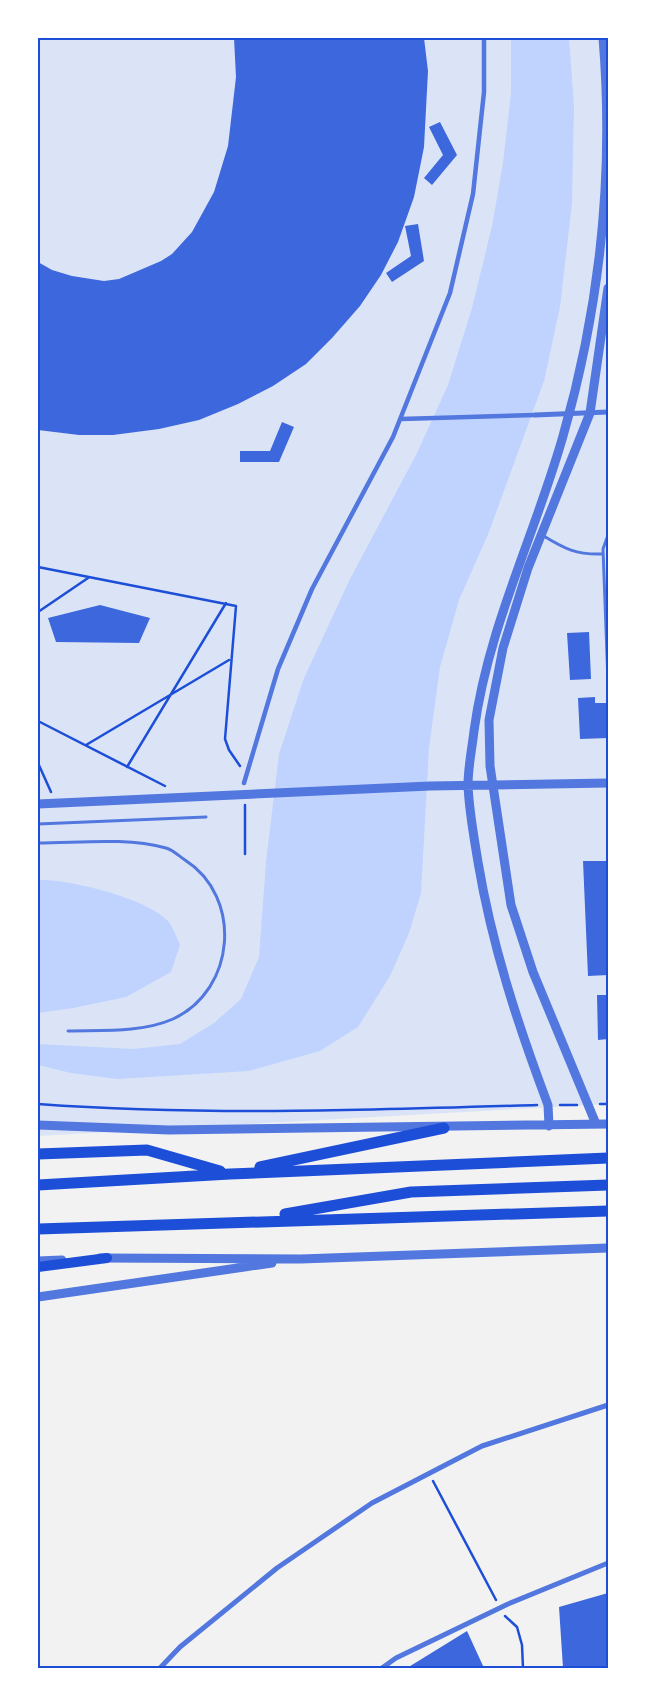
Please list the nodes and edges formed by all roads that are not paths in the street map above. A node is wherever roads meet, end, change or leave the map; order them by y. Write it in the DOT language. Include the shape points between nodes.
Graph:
graph roads {
  1 [pos="484,38"];
  2 [pos="603,38"];
  3 [pos="608,288"];
  4 [pos="608,412"];
  5 [pos="590,413"];
  6 [pos="569,414"];
  7 [pos="534,415"];
  8 [pos="400,419"];
  9 [pos="542,535"];
  10 [pos="608,535"];
  11 [pos="603,554"];
  12 [pos="608,682"];
  13 [pos="244,783"];
  14 [pos="608,783"];
  15 [pos="493,784"];
  16 [pos="468,785"];
  17 [pos="38,804"];
  18 [pos="206,817"];
  19 [pos="38,824"];
  20 [pos="38,843"];
  21 [pos="68,1031"];
  22 [pos="596,1124"];
  23 [pos="608,1124"];
  24 [pos="38,1125"];
  25 [pos="549,1126"];
  26 [pos="444,1128"];
  27 [pos="38,1154"];
  28 [pos="608,1158"];
  29 [pos="230,1174"];
  30 [pos="38,1185"];
  31 [pos="608,1185"];
  32 [pos="608,1211"];
  33 [pos="249,1221"];
  34 [pos="38,1229"];
  35 [pos="608,1248"];
  36 [pos="107,1258"];
  37 [pos="301,1259"];
  38 [pos="38,1261"];
  39 [pos="38,1268"];
  40 [pos="38,1298"];
  41 [pos="608,1405"];
  42 [pos="608,1563"];
  43 [pos="160,1668"];
  44 [pos="382,1668"];
  1 -- 8 [label="street" via="484,92 473,194 450,293"];
  2 -- 6 [label="street" via="607,153 601,249"];
  3 -- 5 [label="street"];
  4 -- 5 [label="street"];
  5 -- 6 [label="street"];
  5 -- 9 [label="street"];
  6 -- 7 [label="street"];
  6 -- 16 [label="street" via="490,649 479,692"];
  7 -- 8 [label="street"];
  8 -- 13 [label="street" via="308,598 278,669"];
  9 -- 11 [label="lane" via="567,550 584,555"];
  9 -- 15 [label="street" via="528,568 491,703"];
  10 -- 11 [label="lane"];
  11 -- 12 [label="lane"];
  14 -- 15 [label="street"];
  15 -- 16 [label="street"];
  15 -- 22 [label="street" via="511,905 533,972"];
  16 -- 17 [label="street"];
  16 -- 25 [label="street" via="486,913 502,976 548,1105"];
  18 -- 19 [label="lane"];
  20 -- 21 [label="lane" via="122,842 168,848 199,869 221,907 226,931 223,956 214,979 199,1000 174,1019 147,1027"];
  22 -- 23 [label="street"];
  22 -- 25 [label="street"];
  24 -- 26 [label="street" via="169,1130"];
  25 -- 26 [label="street"];
  26 -- 29 [label="highway"];
  27 -- 29 [label="highway" via="147,1150"];
  28 -- 29 [label="highway"];
  29 -- 30 [label="highway"];
  31 -- 33 [label="highway" via="411,1192"];
  32 -- 33 [label="highway"];
  33 -- 34 [label="highway"];
  35 -- 37 [label="street"];
  36 -- 37 [label="street"];
  36 -- 38 [label="street"];
  36 -- 39 [label="main road"];
  37 -- 40 [label="street"];
  41 -- 43 [label="street" via="482,1446 372,1503 277,1568 180,1647"];
  42 -- 44 [label="street" via="500,1608 396,1658"];
}
